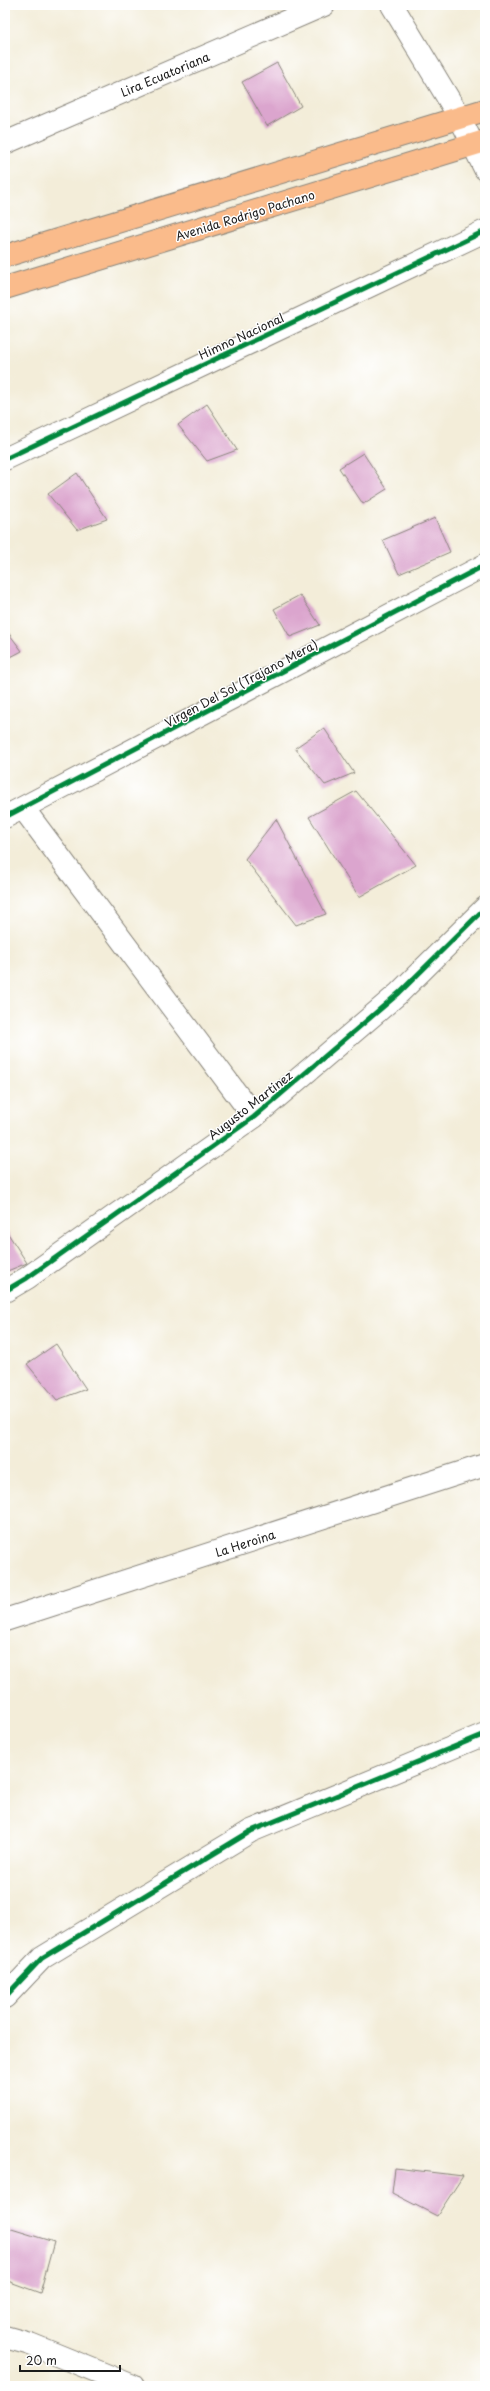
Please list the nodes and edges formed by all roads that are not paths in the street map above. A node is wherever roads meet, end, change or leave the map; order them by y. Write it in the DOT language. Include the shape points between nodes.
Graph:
graph roads {
  1 [pos="324,5"];
  2 [pos="392,5"];
  3 [pos="485,110"];
  4 [pos="460,118"];
  5 [pos="5,143"];
  6 [pos="479,143"];
  7 [pos="485,169"];
  8 [pos="485,231"];
  9 [pos="5,256"];
  10 [pos="5,288"];
  11 [pos="5,459"];
  12 [pos="485,565"];
  13 [pos="14,813"];
  14 [pos="485,908"];
  15 [pos="254,1117"];
  16 [pos="5,1291"];
  17 [pos="485,1465"];
  18 [pos="5,1620"];
  19 [pos="485,1734"];
  20 [pos="5,1997"];
  21 [pos="5,2337"];
  22 [pos="133,2386"];
  1 -- 5 [label="street, Lira Ecuatoriana"];
  2 -- 4 [label="street"];
  3 -- 4 [label="main road"];
  4 -- 6 [label="street"];
  4 -- 9 [label="main road"];
  6 -- 7 [label="street"];
  6 -- 10 [label="main road, Avenida Rodrigo Pachano"];
  8 -- 11 [label="street, Himno Nacional"];
  12 -- 13 [label="street, Virgen Del Sol (Trajano Mera)"];
  13 -- 15 [label="street"];
  14 -- 15 [label="street, Augusto Martinez" via="399,993"];
  15 -- 16 [label="street, Augusto Martinez" via="28,1278"];
  17 -- 18 [label="street, La Heroina"];
  19 -- 20 [label="street" via="252,1831 42,1958"];
  21 -- 22 [label="street" via="30,2344"];
}
